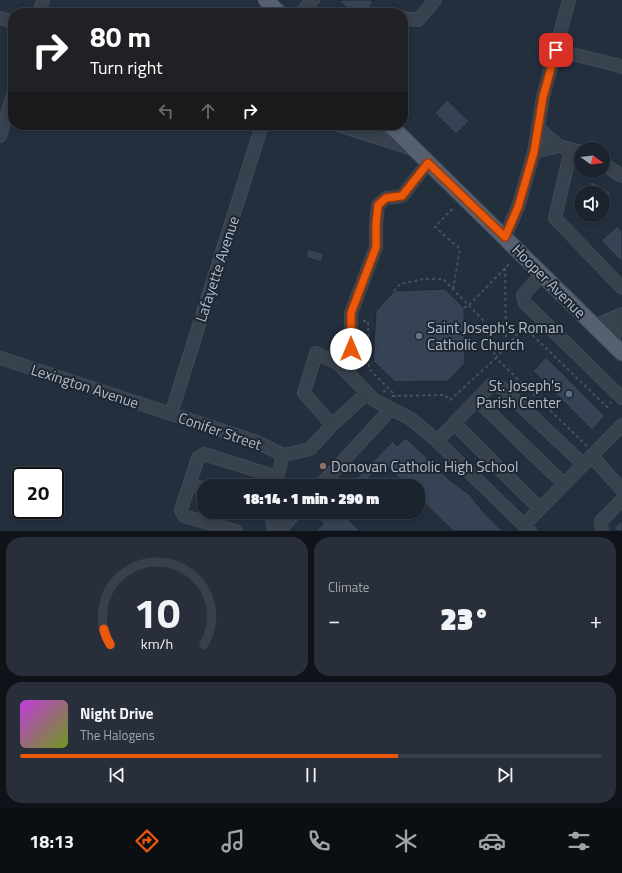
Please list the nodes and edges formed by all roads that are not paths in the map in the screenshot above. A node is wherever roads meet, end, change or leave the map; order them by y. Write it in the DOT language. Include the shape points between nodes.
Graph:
graph roads {
  1 [pos="266,0"];
  2 [pos="313,0"];
  3 [pos="435,0"];
  4 [pos="569,0"];
  5 [pos="274,8"];
  6 [pos="306,8"];
  7 [pos="408,19"];
  8 [pos="556,50"];
  9 [pos="622,67"];
  10 [pos="8,111"];
  11 [pos="538,128"];
  12 [pos="260,130"];
  13 [pos="354,130"];
  14 [pos="395,130"];
  15 [pos="0,136"];
  16 [pos="559,146"];
  17 [pos="413,149"];
  18 [pos="574,150"];
  19 [pos="534,152"];
  20 [pos="574,157"];
  21 [pos="428,163"];
  22 [pos="610,168"];
  23 [pos="622,176"];
  24 [pos="505,237"];
  25 [pos="542,274"];
  26 [pos="622,288"];
  27 [pos="622,314"];
  28 [pos="595,326"];
  29 [pos="617,348"];
  30 [pos="0,358"];
  31 [pos="350,376"];
  32 [pos="367,393"];
  33 [pos="622,398"];
  34 [pos="477,400"];
  35 [pos="391,408"];
  36 [pos="171,414"];
  37 [pos="454,424"];
  38 [pos="332,425"];
  39 [pos="622,425"];
  40 [pos="437,441"];
  41 [pos="283,455"];
  42 [pos="587,456"];
  43 [pos="271,479"];
  44 [pos="277,479"];
  45 [pos="326,479"];
  46 [pos="564,484"];
  47 [pos="189,485"];
  48 [pos="197,487"];
  49 [pos="622,490"];
  50 [pos="622,500"];
  51 [pos="540,509"];
  52 [pos="272,519"];
  53 [pos="290,519"];
  54 [pos="527,528"];
  55 [pos="236,531"];
  56 [pos="274,531"];
  57 [pos="279,531"];
  58 [pos="602,531"];
  1 -- 5 [label="main road"];
  2 -- 6 [label="street"];
  3 -- 7 [label="street" via="418,20"];
  4 -- 8 [label="street"];
  8 -- 9 [label="street"];
  8 -- 11 [label="street" via="543,97"];
  10 -- 15 [label="street"];
  11 -- 16 [label="street"];
  11 -- 19 [label="street"];
  12 -- 36 [label="street, Lafayette Avenue"];
  13 -- 17 [label="street"];
  14 -- 17 [label="main road, Hooper Avenue"];
  16 -- 18 [label="street"];
  16 -- 19 [label="street"];
  17 -- 21 [label="main road, Hooper Avenue"];
  19 -- 24 [label="street" via="518,207"];
  20 -- 26 [label="street" via="555,218"];
  21 -- 24 [label="main road, Hooper Avenue"];
  21 -- 31 [label="street" via="402,196 386,198 378,205 376,247 351,313"];
  22 -- 23 [label="street"];
  24 -- 25 [label="main road, Hooper Avenue"];
  25 -- 28 [label="main road, Hooper Avenue"];
  25 -- 33 [label="street" via="523,295 525,303"];
  27 -- 28 [label="street"];
  27 -- 29 [label="street"];
  28 -- 29 [label="main road, Hooper Avenue"];
  30 -- 36 [label="street, Lexington Avenue"];
  31 -- 32 [label="street"];
  31 -- 38 [label="street" via="339,364 316,353 304,393"];
  32 -- 35 [label="street" via="374,400"];
  32 -- 38 [label="street"];
  34 -- 37 [label="street"];
  34 -- 42 [label="street" via="492,385 502,387"];
  34 -- 46 [label="street"];
  35 -- 40 [label="street" via="411,419"];
  35 -- 45 [label="street"];
  36 -- 41 [label="street, Conifer Street" via="257,442"];
  37 -- 40 [label="street"];
  37 -- 51 [label="street"];
  38 -- 41 [label="street" via="310,449"];
  39 -- 42 [label="street"];
  40 -- 54 [label="street"];
  41 -- 44 [label="street"];
  42 -- 46 [label="street"];
  42 -- 49 [label="street"];
  43 -- 47 [label="street" via="204,454 198,458"];
  46 -- 51 [label="street"];
  47 -- 48 [label="street"];
  47 -- 55 [label="street" via="181,510 184,516"];
  50 -- 58 [label="street" via="601,521"];
  51 -- 54 [label="street"];
  52 -- 56 [label="street"];
  53 -- 57 [label="street"];
}
